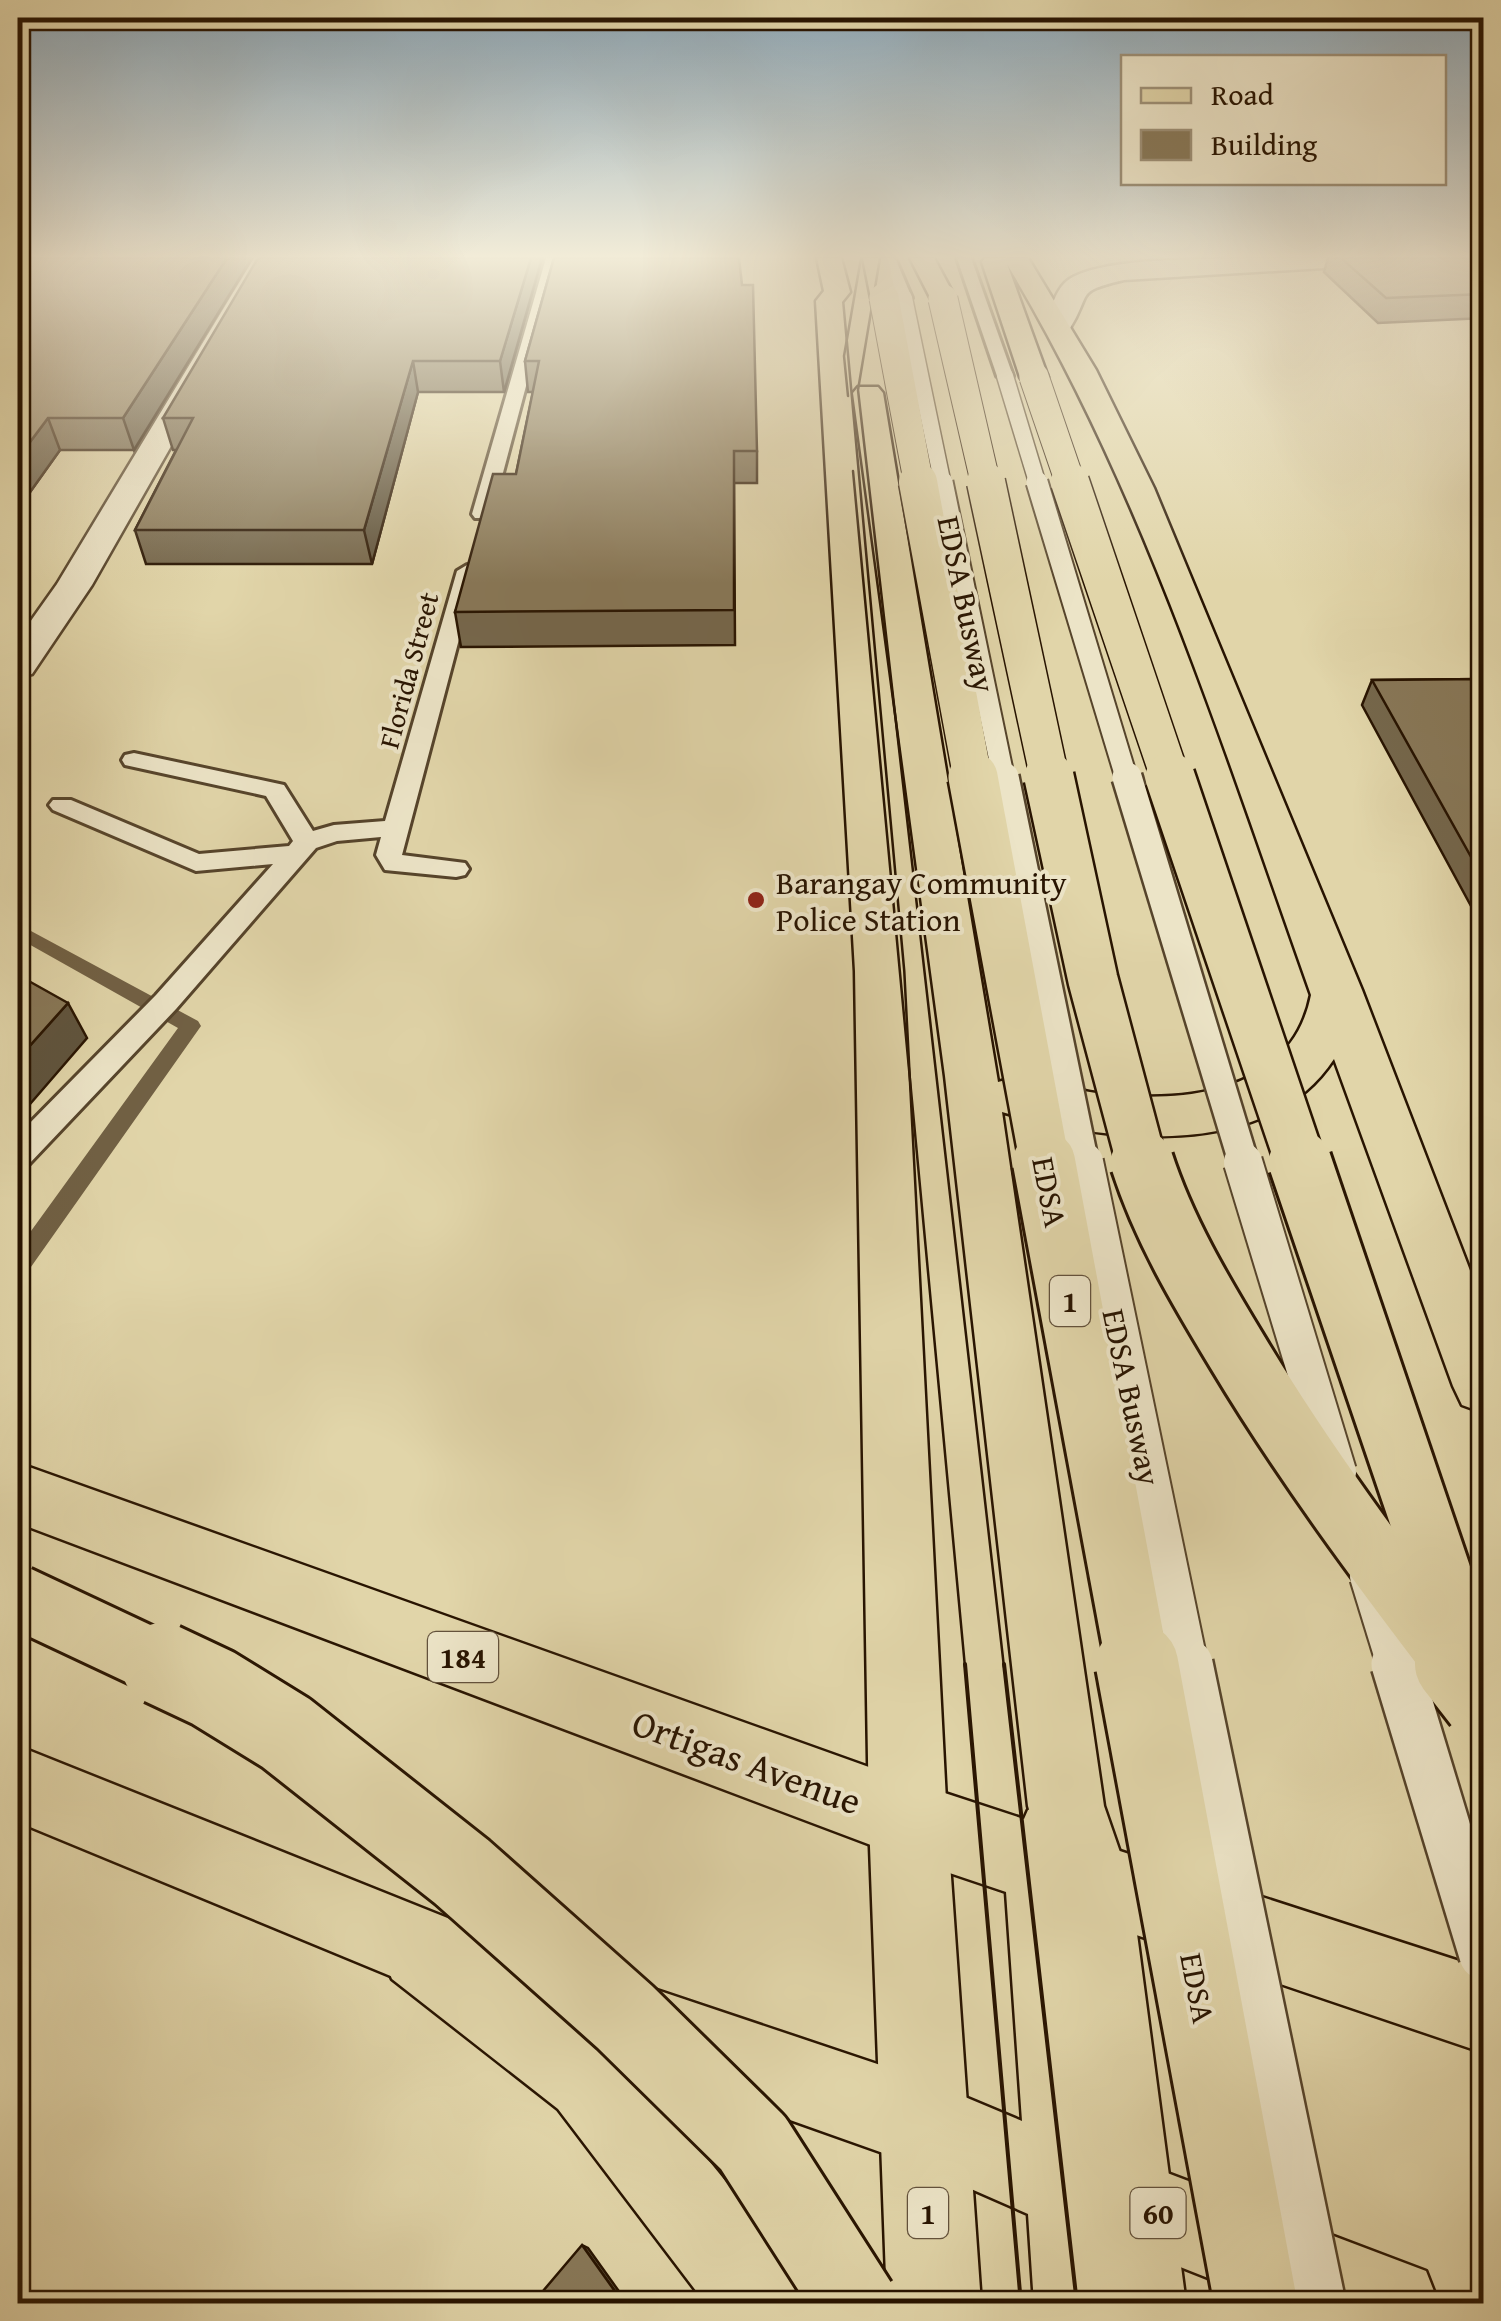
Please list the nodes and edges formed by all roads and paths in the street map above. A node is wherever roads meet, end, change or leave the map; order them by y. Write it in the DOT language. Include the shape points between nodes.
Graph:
graph roads {
  1 [pos="202,366"];
  2 [pos="523,366"];
  3 [pos="855,366"];
  4 [pos="910,366"];
  5 [pos="913,366"];
  6 [pos="958,366"];
  7 [pos="1008,366"];
  8 [pos="1018,366"];
  9 [pos="1080,366"];
  10 [pos="1020,376"];
  11 [pos="857,436"];
  12 [pos="36,584"];
  13 [pos="74,585"];
  14 [pos="18,666"];
  15 [pos="134,760"];
  16 [pos="62,805"];
  17 [pos="396,828"];
  18 [pos="300,848"];
  19 [pos="456,870"];
  20 [pos="1336,990"];
  21 [pos="971,1076"];
  22 [pos="18,1156"];
  23 [pos="1428,1241"];
  24 [pos="1484,1320"];
  25 [pos="1484,1386"];
  26 [pos="18,1493"];
  27 [pos="18,1597"];
  28 [pos="1484,1701"];
  29 [pos="18,1784"];
  30 [pos="908,1820"];
  31 [pos="1067,1851"];
  32 [pos="421,1950"];
  33 [pos="1484,1955"];
  34 [pos="1484,2010"];
  35 [pos="922,2123"];
  36 [pos="1099,2194"];
  37 [pos="755,2304"];
  38 [pos="856,2304"];
  39 [pos="934,2304"];
  40 [pos="1081,2304"];
  41 [pos="1140,2304"];
  42 [pos="1256,2304"];
  43 [pos="1321,2304"];
  44 [pos="1393,2304"];
  1 -- 13 [label="street"];
  2 -- 17 [label="lane, Florida Street"];
  3 -- 11 [label="main road, 1"];
  4 -- 42 [label="main road, EDSA / 1, bridge"];
  5 -- 43 [label="lane, EDSA Busway, bridge"];
  6 -- 28 [label="main road, bridge" via="1093,980 1152,1190 1198,1288 1282,1428"];
  7 -- 10 [label="lane"];
  8 -- 10 [label="main road"];
  9 -- 20 [label="main road" via="1152,515"];
  10 -- 28 [label="main road, bridge"];
  10 -- 33 [label="lane, bridge"];
  11 -- 21 [label="main road, 1"];
  11 -- 30 [label="main road, 1"];
  12 -- 13 [label="street"];
  13 -- 14 [label="street"];
  15 -- 18 [label="lane" via="275,790"];
  16 -- 18 [label="lane" via="196,864"];
  17 -- 18 [label="lane" via="334,833"];
  17 -- 19 [label="lane" via="389,854 394,864"];
  18 -- 22 [label="lane" via="166,1002"];
  20 -- 21 [label="main road" via="1330,1025 1311,1057 1279,1085 1235,1105 1126,1119 1067,1112"];
  20 -- 23 [label="main road"];
  21 -- 31 [label="main road, 1"];
  23 -- 24 [label="main road"];
  23 -- 25 [label="main road"];
  26 -- 30 [label="main road, Ortigas Avenue / 184"];
  27 -- 38 [label="main road, bridge" via="213,1688 272,1724 462,1872 753,2143"];
  29 -- 32 [label="main road"];
  30 -- 31 [label="main road, Ortigas Avenue"];
  30 -- 35 [label="main road, 1"];
  31 -- 34 [label="main road, Ortigas Avenue"];
  31 -- 36 [label="main road, 1"];
  32 -- 35 [label="main road"];
  32 -- 37 [label="main road" via="588,2079 742,2275"];
  35 -- 36 [label="main road, 60"];
  35 -- 39 [label="main road, 1"];
  36 -- 40 [label="main road, 1"];
  36 -- 41 [label="main road, 1"];
  36 -- 44 [label="main road, 60"];
}
